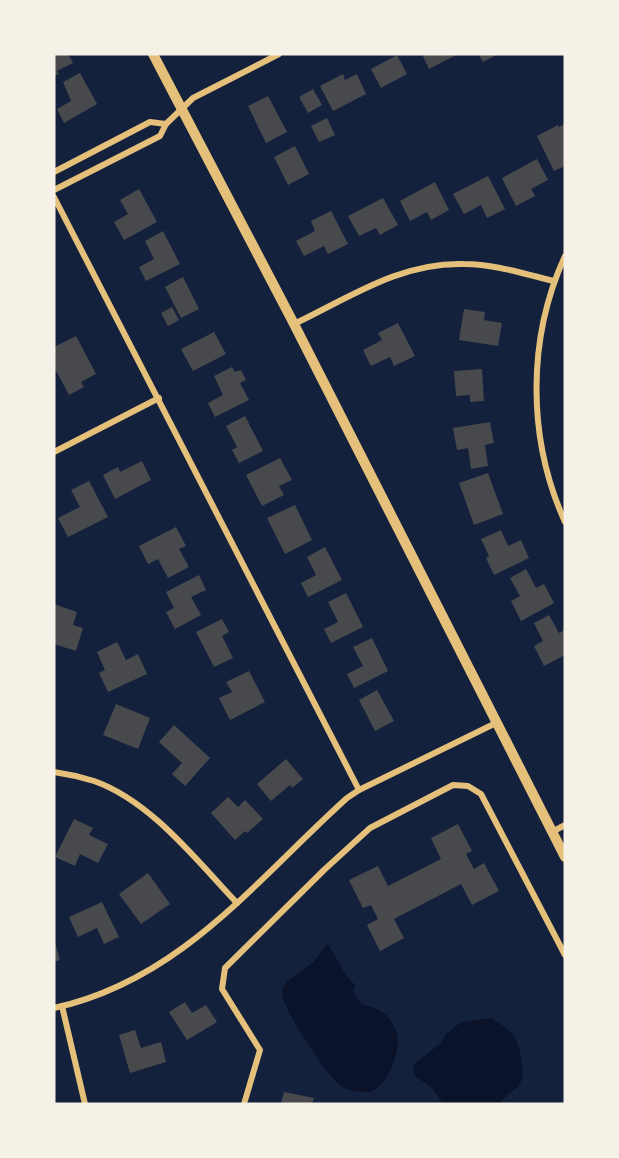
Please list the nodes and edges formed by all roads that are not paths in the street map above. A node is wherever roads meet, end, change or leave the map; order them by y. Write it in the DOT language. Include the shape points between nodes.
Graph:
graph roads {
  1 [pos="153,54"];
  2 [pos="279,54"];
  3 [pos="181,110"];
  4 [pos="166,124"];
  5 [pos="54,172"];
  6 [pos="54,190"];
  7 [pos="54,197"];
  8 [pos="565,256"];
  9 [pos="554,280"];
  10 [pos="294,324"];
  11 [pos="159,398"];
  12 [pos="54,452"];
  13 [pos="565,522"];
  14 [pos="496,723"];
  15 [pos="54,772"];
  16 [pos="359,790"];
  17 [pos="565,825"];
  18 [pos="552,832"];
  19 [pos="565,856"];
  20 [pos="237,903"];
  21 [pos="565,955"];
  22 [pos="62,1006"];
  23 [pos="54,1008"];
  24 [pos="85,1104"];
  25 [pos="244,1104"];
  1 -- 3 [label="street"];
  2 -- 3 [label="street" via="193,98"];
  3 -- 4 [label="street"];
  3 -- 10 [label="street"];
  4 -- 5 [label="street" via="150,122"];
  4 -- 6 [label="street" via="160,136"];
  7 -- 11 [label="street"];
  8 -- 9 [label="street"];
  9 -- 10 [label="street" via="465,264 422,267 384,278"];
  9 -- 13 [label="street" via="540,345 537,414 549,482"];
  10 -- 14 [label="street"];
  11 -- 12 [label="street"];
  11 -- 16 [label="street"];
  14 -- 16 [label="street"];
  14 -- 18 [label="street"];
  15 -- 20 [label="street" via="96,782 138,804"];
  16 -- 20 [label="street"];
  17 -- 18 [label="street"];
  18 -- 19 [label="street"];
  20 -- 22 [label="street" via="206,932 157,967 115,989"];
  21 -- 25 [label="street" via="481,794 468,786 453,785 370,828 225,969 222,989 260,1050"];
  22 -- 23 [label="street"];
  22 -- 24 [label="street"];
}
